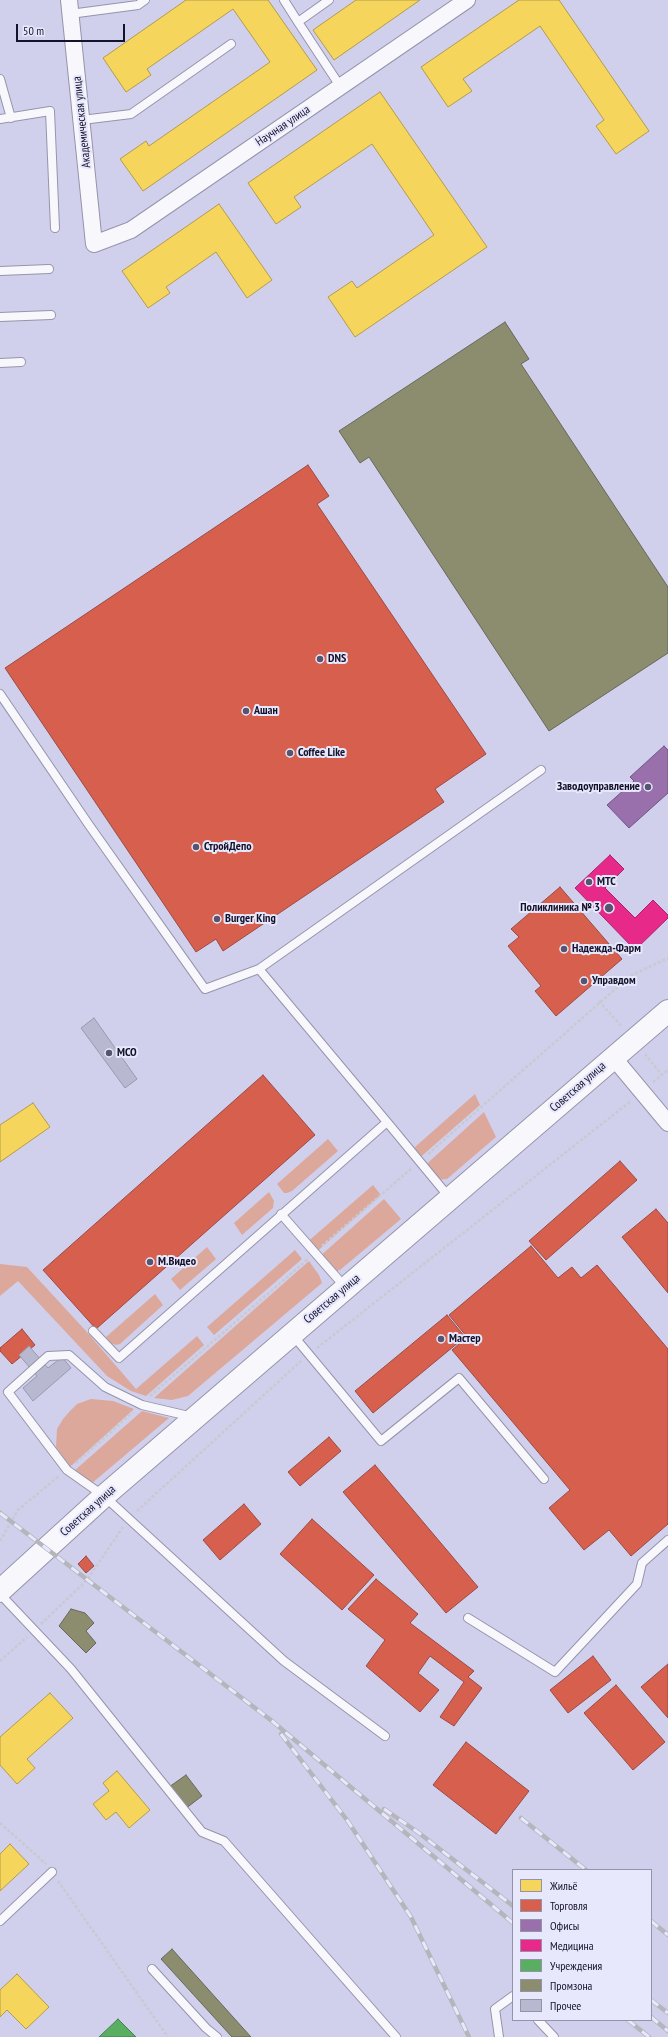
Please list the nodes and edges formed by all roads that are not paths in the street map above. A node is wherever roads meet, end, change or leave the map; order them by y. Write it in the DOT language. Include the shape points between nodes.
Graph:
graph roads {
  1 [pos="146,0"];
  2 [pos="284,0"];
  3 [pos="330,0"];
  4 [pos="467,0"];
  5 [pos="70,7"];
  6 [pos="298,22"];
  7 [pos="231,44"];
  8 [pos="0,79"];
  9 [pos="340,86"];
  10 [pos="11,118"];
  11 [pos="0,119"];
  12 [pos="82,120"];
  13 [pos="54,228"];
  14 [pos="94,244"];
  15 [pos="49,269"];
  16 [pos="0,271"];
  17 [pos="51,315"];
  18 [pos="0,317"];
  19 [pos="0,362"];
  20 [pos="21,362"];
  21 [pos="0,694"];
  22 [pos="541,770"];
  23 [pos="259,969"];
  24 [pos="668,1011"];
  25 [pos="613,1057"];
  26 [pos="387,1122"];
  27 [pos="668,1123"];
  28 [pos="449,1197"];
  29 [pos="281,1214"];
  30 [pos="346,1288"];
  31 [pos="93,1331"];
  32 [pos="291,1334"];
  33 [pos="195,1417"];
  34 [pos="544,1479"];
  35 [pos="104,1496"];
  36 [pos="668,1540"];
  37 [pos="0,1591"];
  38 [pos="0,1594"];
  39 [pos="468,1618"];
  40 [pos="385,1736"];
  41 [pos="52,1872"];
  42 [pos="0,1921"];
  43 [pos="152,1969"];
  44 [pos="512,1997"];
  45 [pos="539,2021"];
  46 [pos="217,2037"];
  47 [pos="396,2037"];
  48 [pos="499,2037"];
  49 [pos="554,2037"];
  1 -- 5 [label="lane" via="138,5"];
  2 -- 6 [label="lane"];
  3 -- 6 [label="lane"];
  4 -- 9 [label="street, Научная улица"];
  5 -- 12 [label="street, Академическая улица"];
  6 -- 9 [label="lane"];
  7 -- 12 [label="lane" via="131,114"];
  8 -- 10 [label="lane"];
  9 -- 14 [label="street, Научная улица" via="131,230"];
  10 -- 11 [label="lane"];
  10 -- 13 [label="lane" via="50,111"];
  12 -- 14 [label="street, Академическая улица"];
  15 -- 16 [label="lane"];
  17 -- 18 [label="lane"];
  19 -- 20 [label="lane"];
  21 -- 23 [label="lane" via="88,825 205,989"];
  22 -- 23 [label="lane"];
  23 -- 26 [label="lane"];
  24 -- 25 [label="main road, Советская улица"];
  25 -- 27 [label="street"];
  25 -- 28 [label="main road, Советская улица"];
  26 -- 28 [label="lane"];
  26 -- 29 [label="lane"];
  28 -- 30 [label="main road, Советская улица"];
  29 -- 30 [label="lane"];
  29 -- 31 [label="lane" via="118,1358"];
  30 -- 32 [label="main road, Советская улица"];
  32 -- 33 [label="main road, Советская улица"];
  32 -- 34 [label="lane" via="381,1441 459,1378"];
  33 -- 35 [label="main road, Советская улица"];
  33 -- 35 [label="lane" via="142,1405 105,1387 69,1355 48,1356 8,1392 67,1470"];
  35 -- 37 [label="main road, Советская улица"];
  35 -- 40 [label="lane" via="284,1662"];
  36 -- 39 [label="lane" via="642,1563 637,1584 555,1672"];
  38 -- 47 [label="lane" via="71,1669 202,1832 224,1841"];
  41 -- 42 [label="lane"];
  43 -- 46 [label="lane"];
  44 -- 48 [label="lane" via="495,2009"];
  45 -- 49 [label="lane"];
}
